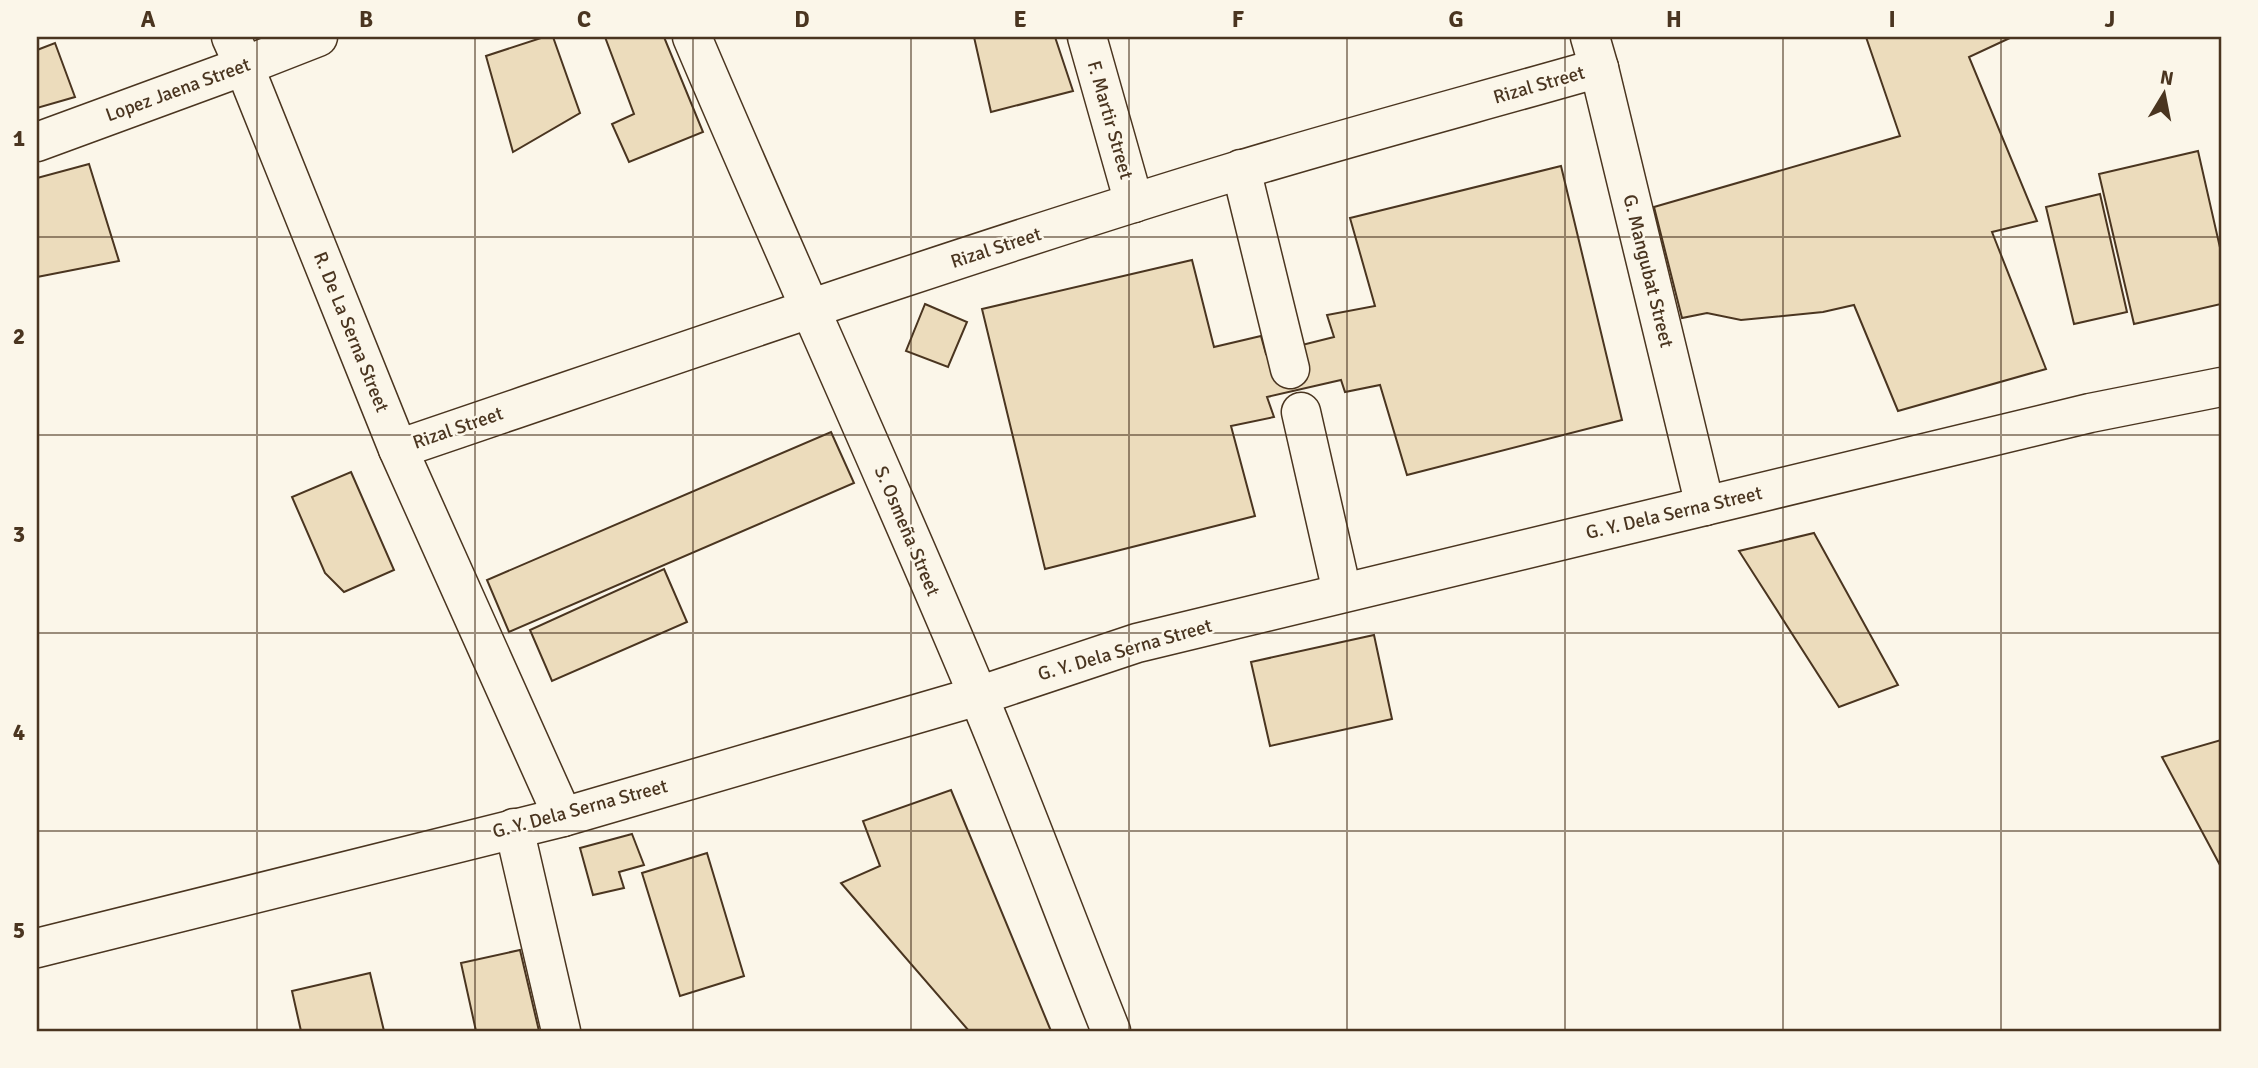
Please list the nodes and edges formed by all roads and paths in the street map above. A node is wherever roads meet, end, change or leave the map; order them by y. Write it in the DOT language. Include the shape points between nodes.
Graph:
graph roads {
  1 [pos="318,37"];
  2 [pos="692,37"];
  3 [pos="1087,37"];
  4 [pos="237,52"];
  5 [pos="1595,52"];
  6 [pos="37,142"];
  7 [pos="1241,169"];
  8 [pos="1134,203"];
  9 [pos="812,309"];
  10 [pos="1290,369"];
  11 [pos="2221,387"];
  12 [pos="1301,412"];
  13 [pos="398,449"];
  14 [pos="1705,506"];
  15 [pos="1342,592"];
  16 [pos="978,696"];
  17 [pos="563,817"];
  18 [pos="514,828"];
  19 [pos="37,948"];
  20 [pos="561,1031"];
  21 [pos="1111,1031"];
  1 -- 4 [label="street, Lopez Jaena Street"];
  2 -- 9 [label="street, S. Osmeña Street"];
  3 -- 8 [label="street, F. Martir Street"];
  4 -- 6 [label="street, Lopez Jaena Street"];
  4 -- 13 [label="street, R. De La Serna Street"];
  5 -- 7 [label="street, Rizal Street"];
  5 -- 14 [label="street, G. Mangubat Street"];
  7 -- 8 [label="street, Rizal Street"];
  7 -- 10 [label="street"];
  8 -- 9 [label="street, Rizal Street"];
  9 -- 13 [label="street, Rizal Street"];
  9 -- 16 [label="street, S. Osmeña Street"];
  11 -- 14 [label="street, G. Y. Dela Serna Street" via="2090,413"];
  12 -- 15 [label="street"];
  13 -- 17 [label="street, R. De La Serna Street"];
  14 -- 15 [label="street, G. Y. Dela Serna Street"];
  15 -- 16 [label="street, G. Y. Dela Serna Street" via="1137,643"];
  16 -- 17 [label="street, G. Y. Dela Serna Street"];
  16 -- 21 [label="street, S. Osmeña Street"];
  17 -- 18 [label="street, G. Y. Dela Serna Street"];
  18 -- 19 [label="street, G. Y. Dela Serna Street"];
  18 -- 20 [label="street"];
}
